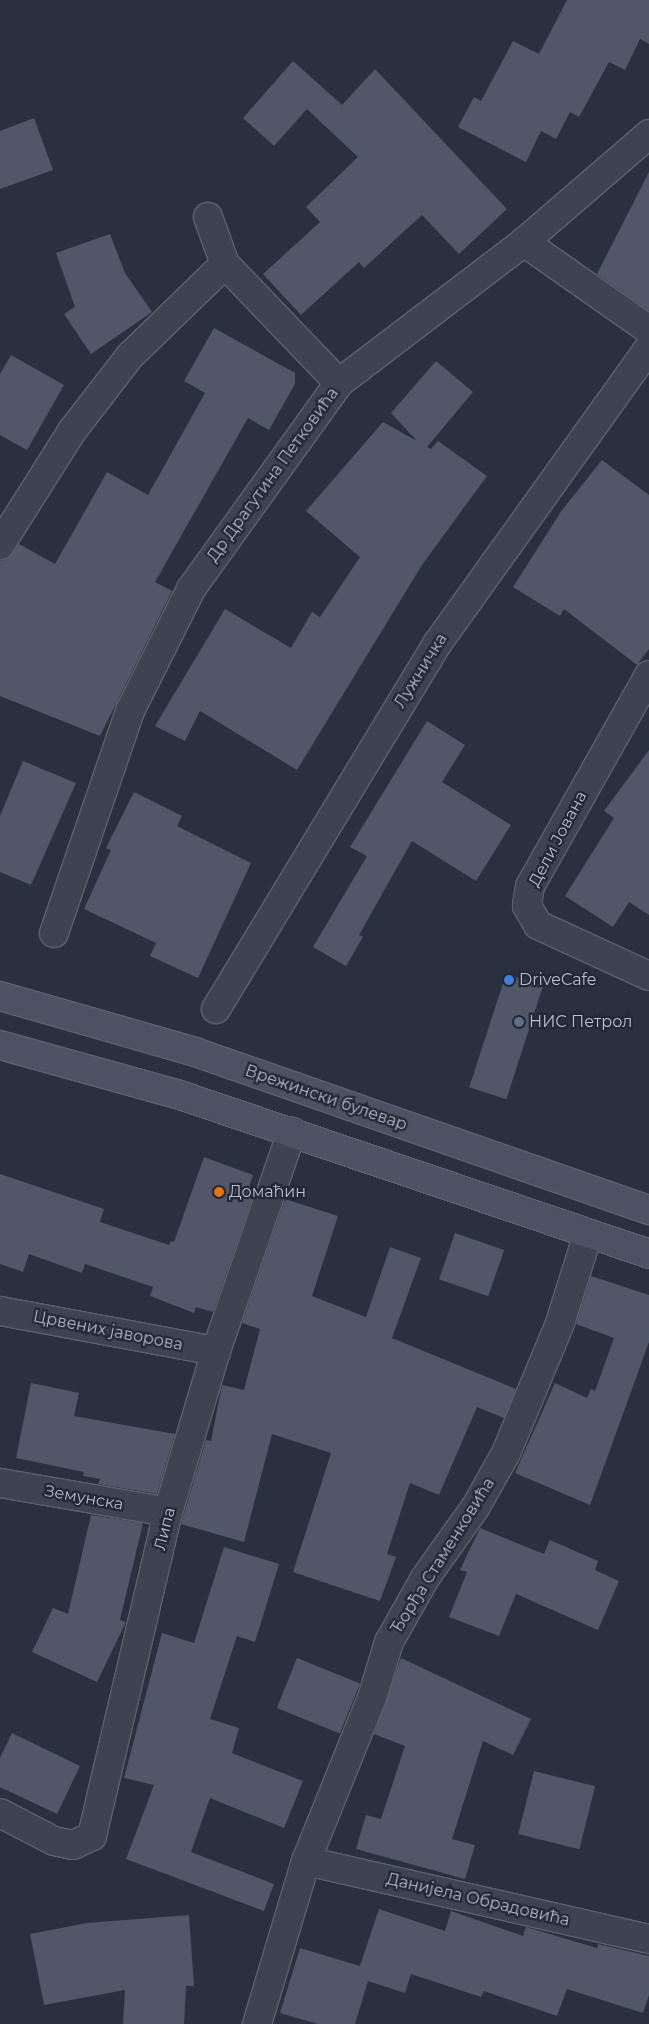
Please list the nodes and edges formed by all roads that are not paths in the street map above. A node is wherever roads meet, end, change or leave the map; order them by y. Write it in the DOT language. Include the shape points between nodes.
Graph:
graph roads {
  1 [pos="649,134"];
  2 [pos="208,217"];
  3 [pos="524,242"];
  4 [pos="225,264"];
  5 [pos="649,330"];
  6 [pos="649,348"];
  7 [pos="338,383"];
  8 [pos="0,546"];
  9 [pos="649,675"];
  10 [pos="54,933"];
  11 [pos="649,976"];
  12 [pos="0,996"];
  13 [pos="216,1009"];
  14 [pos="0,1044"];
  15 [pos="292,1132"];
  16 [pos="649,1210"];
  17 [pos="588,1234"];
  18 [pos="649,1254"];
  19 [pos="0,1311"];
  20 [pos="216,1351"];
  21 [pos="0,1483"];
  22 [pos="168,1512"];
  23 [pos="0,1813"];
  24 [pos="306,1861"];
  25 [pos="649,1939"];
  26 [pos="257,2024"];
  1 -- 3 [label="street, Др Драгутина Петковића"];
  2 -- 4 [label="street"];
  3 -- 5 [label="street"];
  3 -- 7 [label="street, Др Драгутина Петковића"];
  4 -- 7 [label="street"];
  4 -- 8 [label="street" via="130,356 72,431"];
  6 -- 13 [label="street, Лужничка" via="437,644"];
  7 -- 10 [label="street, Др Драгутина Петковића" via="191,589 130,711"];
  9 -- 11 [label="street, Дели Јована" via="530,886 527,906 538,925"];
  12 -- 16 [label="main road, Врежински булевар" via="195,1052"];
  14 -- 15 [label="main road" via="177,1094"];
  15 -- 17 [label="main road"];
  15 -- 20 [label="street, Липа"];
  17 -- 18 [label="main road"];
  17 -- 24 [label="street, Ђорђа Стаменковића" via="534,1392 506,1453 475,1508 425,1578 389,1642 372,1698"];
  19 -- 20 [label="street, Црвених јаворова"];
  20 -- 22 [label="street, Липа"];
  21 -- 22 [label="street, Земунска"];
  22 -- 23 [label="street, Липа" via="92,1836 72,1845 54,1842"];
  24 -- 25 [label="street, Данијела Обрадовића"];
  24 -- 26 [label="street, Ђорђа Стаменковића"];
}
